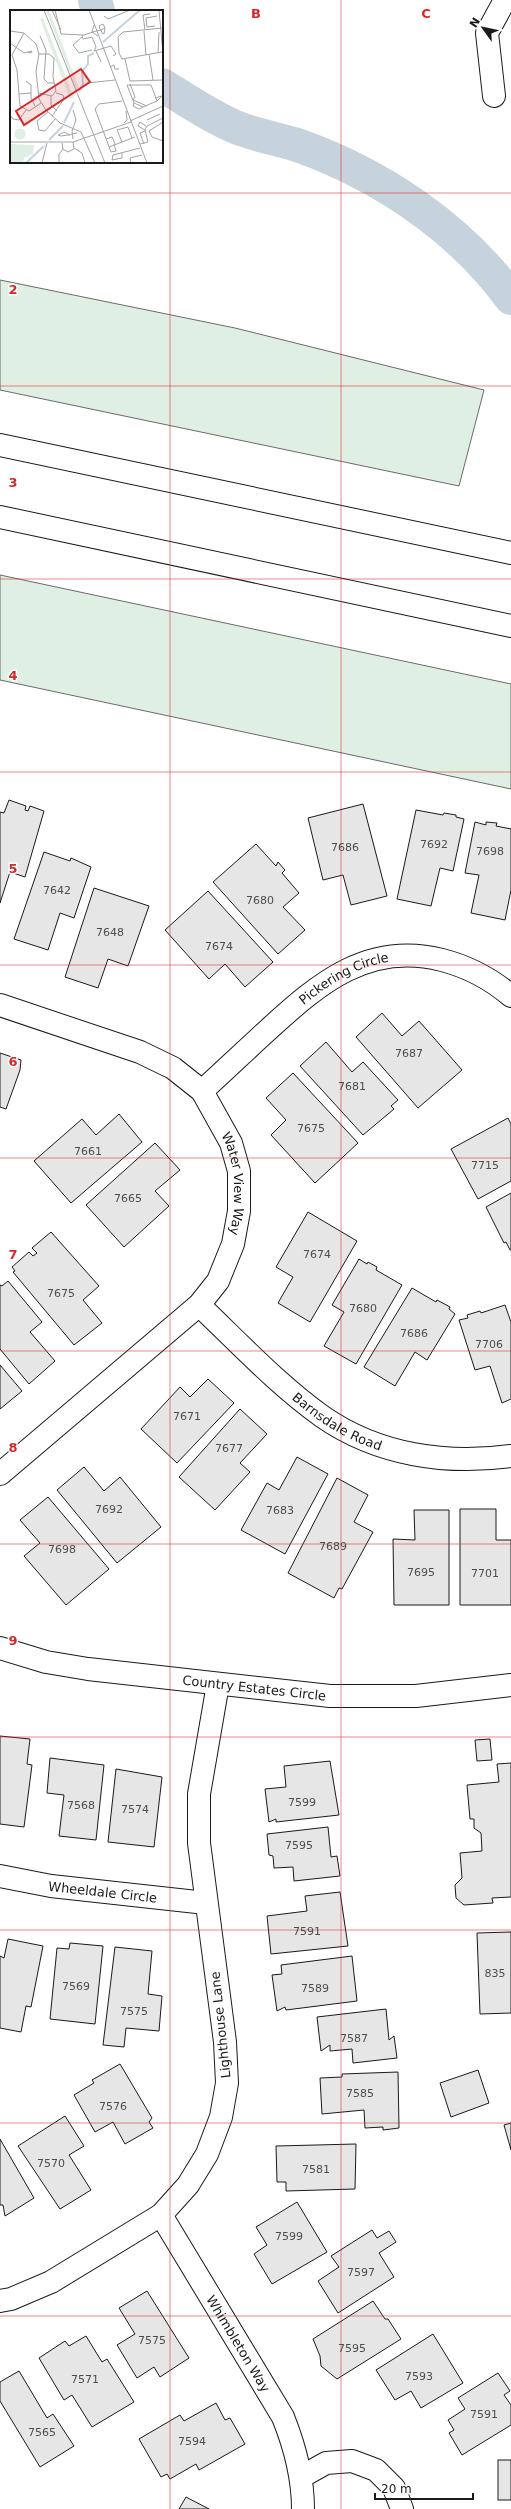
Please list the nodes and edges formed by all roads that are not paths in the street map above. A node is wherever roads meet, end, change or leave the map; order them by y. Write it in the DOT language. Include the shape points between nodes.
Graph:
graph roads {
  1 [pos="505,0"];
  2 [pos="494,96"];
  3 [pos="0,445"];
  4 [pos="0,517"];
  5 [pos="511,553"];
  6 [pos="511,626"];
  7 [pos="511,996"];
  8 [pos="0,1005"];
  9 [pos="202,1091"];
  10 [pos="199,1306"];
  11 [pos="511,1456"];
  12 [pos="0,1474"];
  13 [pos="0,1648"];
  14 [pos="218,1684"];
  15 [pos="511,1685"];
  16 [pos="0,1876"];
  17 [pos="206,1903"];
  18 [pos="161,2215"];
  19 [pos="0,2301"];
  20 [pos="301,2477"];
  21 [pos="304,2509"];
  22 [pos="402,2509"];
  1 -- 2 [label="main road" via="487,33"];
  3 -- 5 [label="main road"];
  4 -- 6 [label="main road"];
  7 -- 9 [label="main road, Pickering Circle" via="494,982 463,966 423,955 388,956 358,965 329,979 301,999"];
  8 -- 9 [label="main road, Water View Way" via="140,1052 172,1068"];
  9 -- 10 [label="main road, Water View Way" via="231,1143 239,1171 240,1210 233,1244 218,1281"];
  10 -- 11 [label="main road, Barnsdale Road" via="323,1417 358,1437 398,1452 444,1460 488,1460"];
  10 -- 12 [label="main road, Water View Way"];
  13 -- 14 [label="main road, Country Estates Circle" via="46,1662"];
  14 -- 15 [label="main road, Country Estates Circle" via="330,1696 416,1696"];
  14 -- 17 [label="main road, Lighthouse Lane" via="199,1794 199,1842"];
  16 -- 17 [label="main road, Wheeldale Circle" via="51,1886"];
  17 -- 18 [label="main road, Lighthouse Lane" via="225,2042 227,2083 221,2117 207,2154 188,2185"];
  18 -- 19 [label="main road, Lighthouse Lane" via="51,2282 10,2300"];
  18 -- 20 [label="main road, Whimbleton Way" via="283,2416 297,2452"];
  20 -- 21 [label="main road, Whimbleton Way"];
  20 -- 22 [label="main road" via="326,2463 352,2461 376,2470 394,2488"];
}
